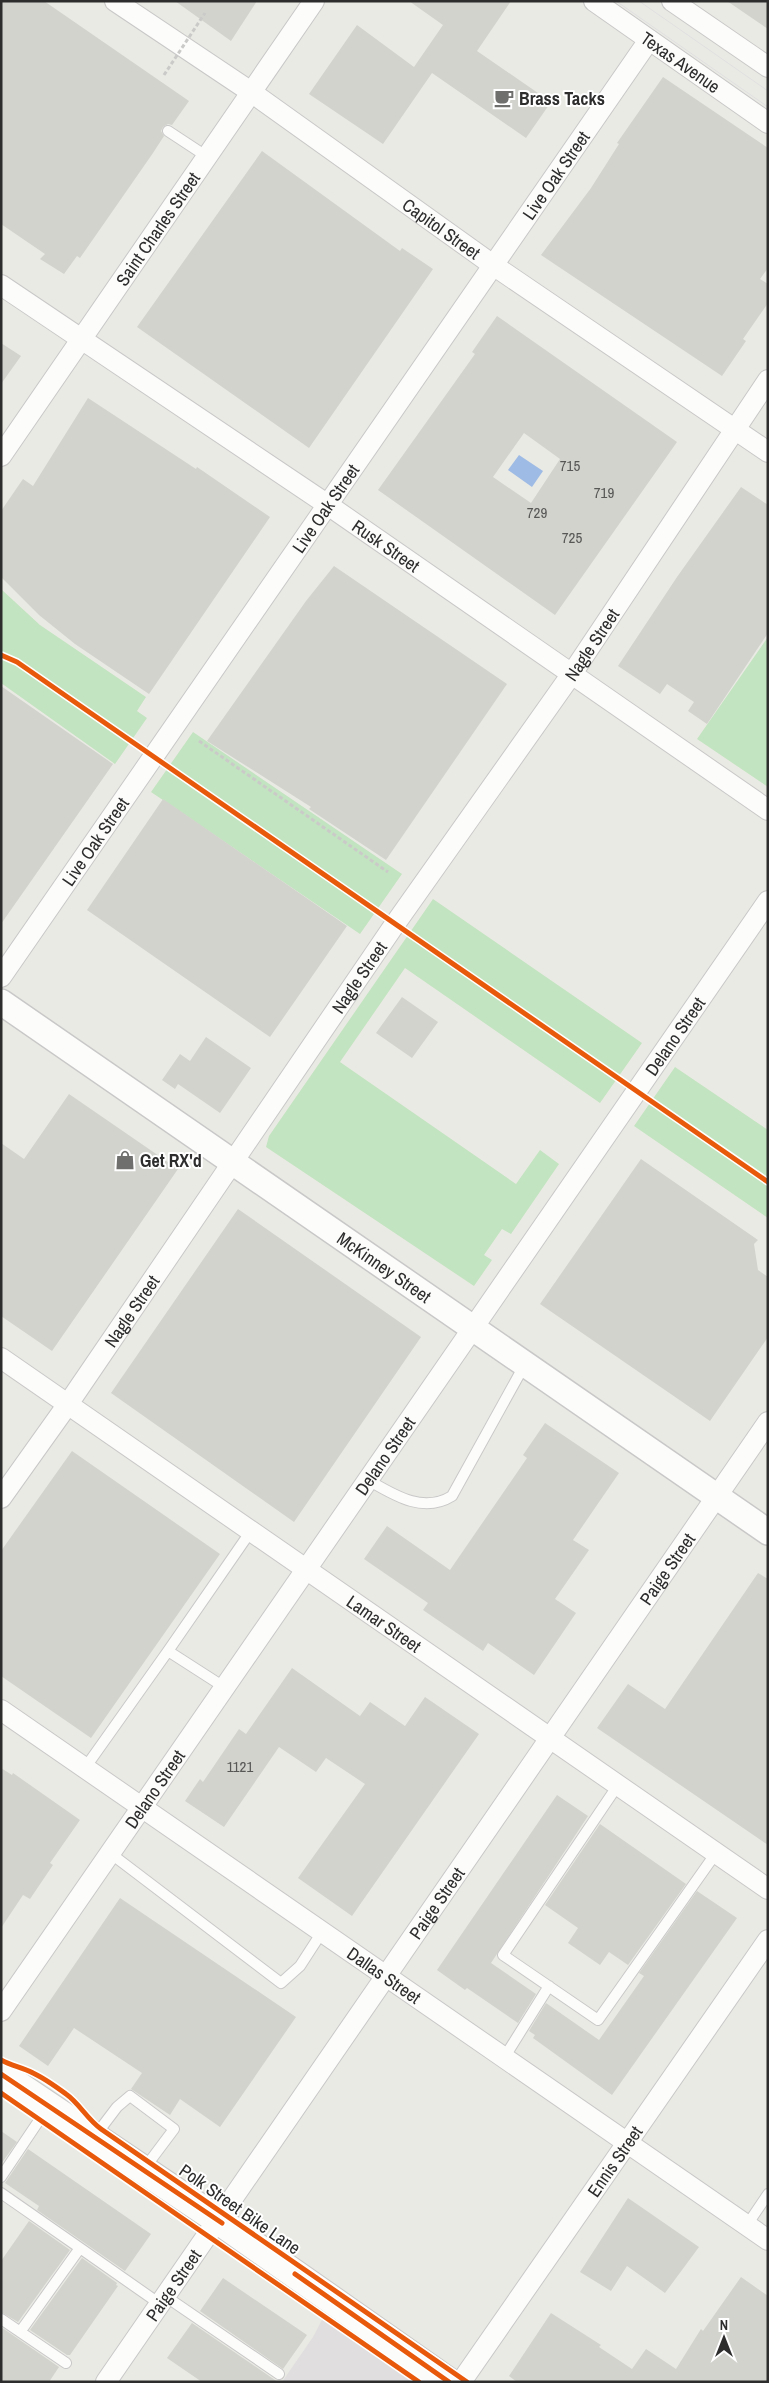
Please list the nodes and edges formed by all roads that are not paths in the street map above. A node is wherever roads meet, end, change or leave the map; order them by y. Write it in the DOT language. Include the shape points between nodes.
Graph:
graph roads {
  1 [pos="115,1"];
  2 [pos="314,1"];
  3 [pos="594,1"];
  4 [pos="672,1"];
  5 [pos="649,40"];
  6 [pos="768,67"];
  7 [pos="251,92"];
  8 [pos="768,123"];
  9 [pos="168,130"];
  10 [pos="206,156"];
  11 [pos="493,265"];
  12 [pos="1,285"];
  13 [pos="81,340"];
  14 [pos="768,380"];
  15 [pos="734,428"];
  16 [pos="768,452"];
  17 [pos="1,456"];
  18 [pos="328,505"];
  19 [pos="571,675"];
  20 [pos="768,810"];
  21 [pos="768,901"];
  22 [pos="1,977"];
  23 [pos="1,1002"];
  24 [pos="232,1162"];
  25 [pos="473,1328"];
  26 [pos="1,1358"];
  27 [pos="525,1364"];
  28 [pos="68,1404"];
  29 [pos="768,1422"];
  30 [pos="368,1480"];
  31 [pos="716,1497"];
  32 [pos="1,1498"];
  33 [pos="251,1531"];
  34 [pos="768,1532"];
  35 [pos="306,1569"];
  36 [pos="168,1651"];
  37 [pos="224,1687"];
  38 [pos="1,1710"];
  39 [pos="550,1738"];
  40 [pos="85,1768"];
  41 [pos="618,1785"];
  42 [pos="142,1806"];
  43 [pos="110,1853"];
  44 [pos="716,1853"];
  45 [pos="768,1889"];
  46 [pos="322,1932"];
  47 [pos="768,1940"];
  48 [pos="386,1976"];
  49 [pos="549,1986"];
  50 [pos="1,2011"];
  51 [pos="504,2058"];
  52 [pos="1,2074"];
  53 [pos="49,2106"];
  54 [pos="94,2137"];
  55 [pos="626,2142"];
  56 [pos="143,2170"];
  57 [pos="1,2177"];
  58 [pos="1,2193"];
  59 [pos="768,2194"];
  60 [pos="218,2220"];
  61 [pos="747,2225"];
  62 [pos="768,2240"];
  63 [pos="80,2248"];
  64 [pos="162,2300"];
  65 [pos="1,2319"];
  66 [pos="20,2332"];
  67 [pos="66,2364"];
  68 [pos="279,2374"];
  69 [pos="106,2382"];
  70 [pos="449,2382"];
  71 [pos="461,2382"];
  1 -- 7 [label="street, Capitol Street"];
  2 -- 7 [label="street, Saint Charles Street"];
  3 -- 5 [label="street, Texas Avenue"];
  4 -- 6 [label="street"];
  5 -- 8 [label="street, Texas Avenue"];
  5 -- 11 [label="street, Live Oak Street"];
  7 -- 10 [label="street, Saint Charles Street"];
  7 -- 11 [label="street, Capitol Street"];
  9 -- 10 [label="lane"];
  10 -- 13 [label="street, Saint Charles Street"];
  11 -- 15 [label="street, Capitol Street"];
  11 -- 18 [label="street, Live Oak Street"];
  12 -- 13 [label="street, Rusk Street"];
  13 -- 17 [label="street, Saint Charles Street"];
  13 -- 18 [label="street, Rusk Street"];
  14 -- 15 [label="street, Nagle Street"];
  15 -- 16 [label="street, Capitol Street"];
  15 -- 19 [label="street, Nagle Street"];
  18 -- 19 [label="street, Rusk Street"];
  18 -- 22 [label="street, Live Oak Street"];
  19 -- 20 [label="street, Rusk Street"];
  19 -- 24 [label="street, Nagle Street"];
  21 -- 25 [label="street, Delano Street"];
  23 -- 24 [label="street, McKinney Street"];
  24 -- 25 [label="street, McKinney Street"];
  24 -- 28 [label="street, Nagle Street"];
  25 -- 27 [label="street, McKinney Street"];
  25 -- 30 [label="street, Delano Street"];
  26 -- 28 [label="street, Lamar Street"];
  27 -- 30 [label="lane" via="452,1496 444,1501 414,1502 396,1497"];
  27 -- 31 [label="street, McKinney Street"];
  28 -- 32 [label="street, Nagle Street"];
  28 -- 33 [label="street, Lamar Street"];
  29 -- 31 [label="street, Paige Street"];
  30 -- 35 [label="street, Delano Street"];
  31 -- 34 [label="street, McKinney Street"];
  31 -- 39 [label="street, Paige Street"];
  33 -- 35 [label="street, Lamar Street"];
  33 -- 36 [label="lane"];
  35 -- 37 [label="street, Delano Street"];
  35 -- 39 [label="street, Lamar Street"];
  36 -- 37 [label="lane"];
  36 -- 40 [label="lane"];
  37 -- 42 [label="street, Delano Street"];
  38 -- 40 [label="street, Dallas Street"];
  39 -- 41 [label="street, Lamar Street"];
  39 -- 48 [label="street, Paige Street"];
  40 -- 42 [label="street, Dallas Street"];
  41 -- 44 [label="street, Lamar Street"];
  41 -- 49 [label="lane" via="503,1955"];
  42 -- 43 [label="street, Delano Street"];
  42 -- 46 [label="street, Dallas Street"];
  43 -- 46 [label="lane" via="281,1983 300,1966"];
  43 -- 50 [label="street, Delano Street"];
  44 -- 45 [label="street, Lamar Street"];
  44 -- 49 [label="lane" via="598,2020"];
  46 -- 48 [label="street, Dallas Street"];
  47 -- 55 [label="street, Ennis Street"];
  48 -- 51 [label="street, Dallas Street"];
  48 -- 60 [label="street, Paige Street"];
  49 -- 51 [label="lane"];
  51 -- 55 [label="street, Dallas Street"];
  52 -- 53 [label="main road"];
  53 -- 54 [label="main road"];
  53 -- 57 [label="lane"];
  54 -- 56 [label="main road"];
  54 -- 56 [label="lane" via="117,2107 130,2096 174,2129"];
  55 -- 61 [label="street, Dallas Street"];
  55 -- 71 [label="street, Ennis Street"];
  56 -- 60 [label="main road"];
  58 -- 63 [label="lane"];
  59 -- 61 [label="lane"];
  60 -- 64 [label="street, Paige Street"];
  60 -- 70 [label="main road"];
  61 -- 62 [label="street, Dallas Street"];
  63 -- 64 [label="lane"];
  63 -- 66 [label="lane"];
  64 -- 68 [label="lane"];
  64 -- 69 [label="street, Paige Street"];
  65 -- 66 [label="lane"];
  66 -- 67 [label="lane"];
}
